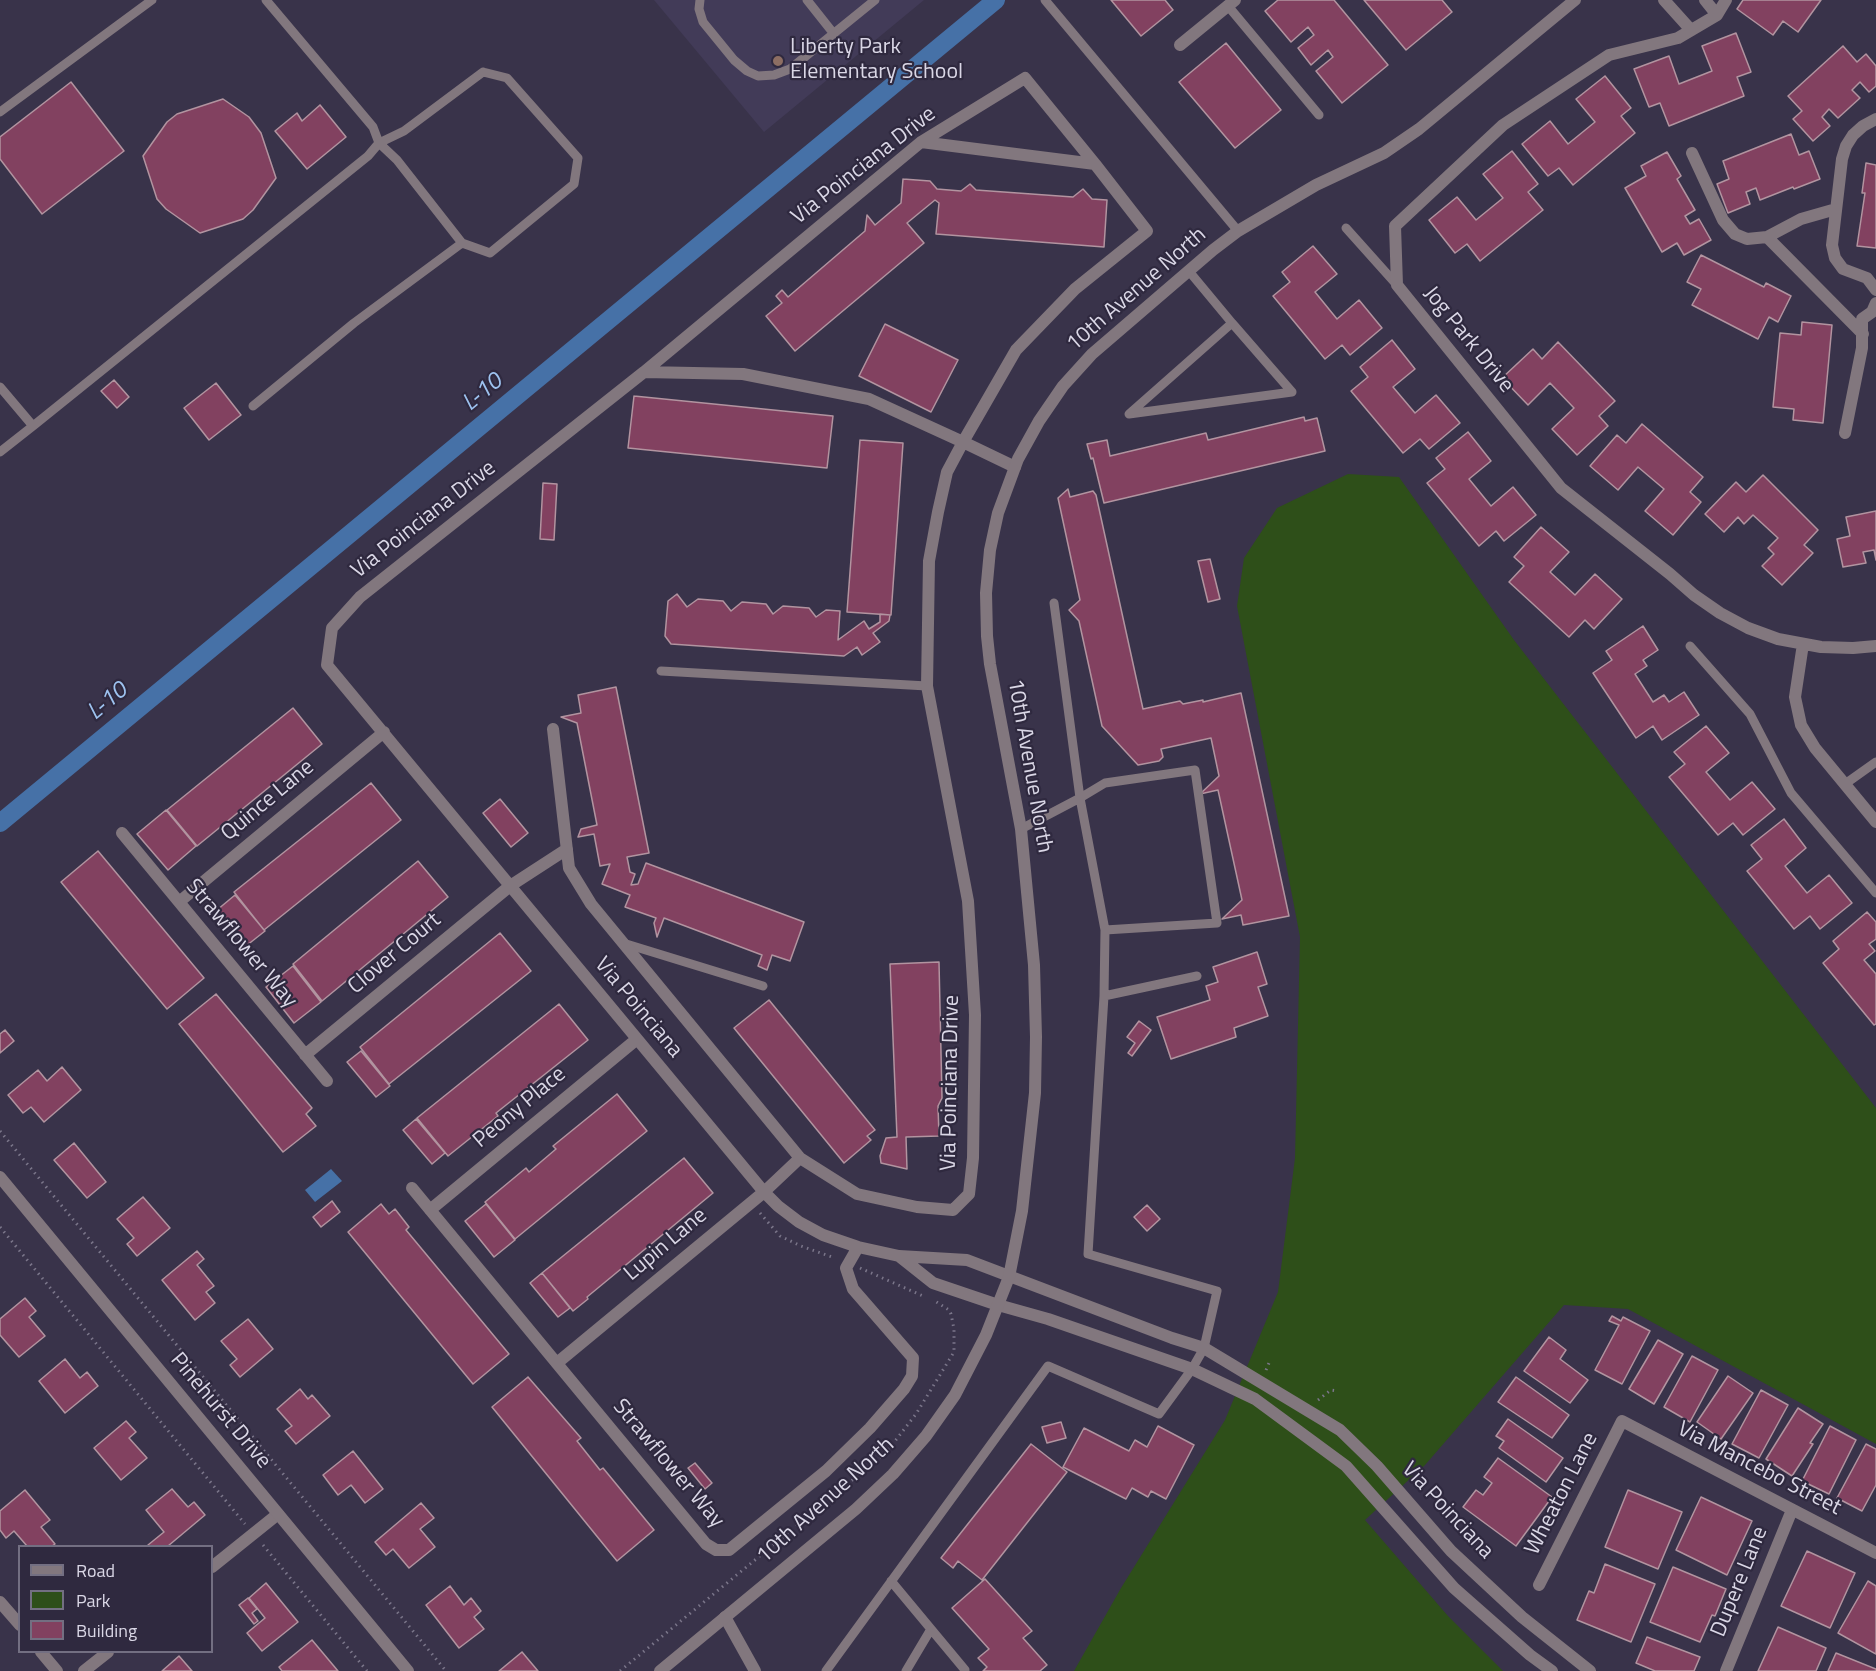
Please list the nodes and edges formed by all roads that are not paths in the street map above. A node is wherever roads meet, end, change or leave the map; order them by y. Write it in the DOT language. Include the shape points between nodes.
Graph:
graph roads {
  1 [pos="152,0"];
  2 [pos="266,0"];
  3 [pos="700,0"];
  4 [pos="807,0"];
  5 [pos="875,0"];
  6 [pos="1045,0"];
  7 [pos="1575,0"];
  8 [pos="1664,0"];
  9 [pos="1706,0"];
  10 [pos="1726,0"];
  11 [pos="1231,3"];
  12 [pos="1717,15"];
  13 [pos="1691,30"];
  14 [pos="834,34"];
  15 [pos="1180,45"];
  16 [pos="0,112"];
  17 [pos="1319,115"];
  18 [pos="1876,119"];
  19 [pos="921,142"];
  20 [pos="379,143"];
  21 [pos="1692,153"];
  22 [pos="1095,164"];
  23 [pos="1836,209"];
  24 [pos="1346,228"];
  25 [pos="1238,231"];
  26 [pos="1767,237"];
  27 [pos="462,243"];
  28 [pos="1188,270"];
  29 [pos="1396,285"];
  30 [pos="1876,290"];
  31 [pos="1876,303"];
  32 [pos="1232,322"];
  33 [pos="1863,334"];
  34 [pos="644,372"];
  35 [pos="0,387"];
  36 [pos="253,406"];
  37 [pos="33,426"];
  38 [pos="1845,433"];
  39 [pos="963,442"];
  40 [pos="0,452"];
  41 [pos="1015,467"];
  42 [pos="1054,603"];
  43 [pos="1803,644"];
  44 [pos="1690,646"];
  45 [pos="1876,646"];
  46 [pos="661,671"];
  47 [pos="927,686"];
  48 [pos="553,729"];
  49 [pos="384,732"];
  50 [pos="1876,762"];
  51 [pos="1845,784"];
  52 [pos="1080,798"];
  53 [pos="1876,822"];
  54 [pos="1021,829"];
  55 [pos="122,833"];
  56 [pos="567,849"];
  57 [pos="510,886"];
  58 [pos="1876,893"];
  59 [pos="179,902"];
  60 [pos="1104,930"];
  61 [pos="623,943"];
  62 [pos="1197,976"];
  63 [pos="763,986"];
  64 [pos="1104,996"];
  65 [pos="637,1039"];
  66 [pos="306,1055"];
  67 [pos="327,1081"];
  68 [pos="800,1158"];
  69 [pos="0,1177"];
  70 [pos="412,1188"];
  71 [pos="764,1192"];
  72 [pos="430,1210"];
  73 [pos="858,1247"];
  74 [pos="899,1257"];
  75 [pos="1009,1277"];
  76 [pos="998,1305"];
  77 [pos="1204,1348"];
  78 [pos="557,1363"];
  79 [pos="1192,1369"];
  80 [pos="1270,1386"];
  81 [pos="1262,1404"];
  82 [pos="1622,1421"];
  83 [pos="1792,1510"];
  84 [pos="278,1514"];
  85 [pos="1876,1553"];
  86 [pos="213,1566"];
  87 [pos="891,1581"];
  88 [pos="1539,1585"];
  89 [pos="0,1602"];
  90 [pos="725,1617"];
  91 [pos="18,1623"];
  92 [pos="931,1629"];
  93 [pos="42,1653"];
  94 [pos="107,1653"];
  95 [pos="964,1670"];
  96 [pos="57,1671"];
  97 [pos="84,1671"];
  98 [pos="408,1671"];
  99 [pos="660,1671"];
  100 [pos="755,1671"];
  101 [pos="826,1671"];
  102 [pos="906,1671"];
  103 [pos="1552,1671"];
  104 [pos="1590,1671"];
  105 [pos="1726,1671"];
  1 -- 16 [label="lane"];
  2 -- 20 [label="lane" via="373,128"];
  3 -- 14 [label="lane" via="703,22 734,60 758,76 790,69"];
  4 -- 14 [label="lane"];
  5 -- 14 [label="lane"];
  6 -- 25 [label="lane"];
  7 -- 25 [label="street, 10th Avenue North" via="1419,129 1384,153"];
  8 -- 13 [label="street"];
  9 -- 12 [label="street"];
  10 -- 12 [label="street"];
  11 -- 15 [label="street"];
  11 -- 17 [label="lane"];
  12 -- 13 [label="street, Jog Park Drive"];
  13 -- 29 [label="street, Jog Park Drive" via="1678,38 1609,55 1503,125 1395,226"];
  18 -- 23 [label="street" via="1863,126 1846,146"];
  19 -- 22 [label="street"];
  19 -- 22 [label="street, Via Poinciana Drive" via="1025,78"];
  19 -- 34 [label="street, Via Poinciana Drive"];
  20 -- 27 [label="lane"];
  20 -- 27 [label="lane" via="404,131 483,72 507,78 578,158 574,184 490,254"];
  20 -- 37 [label="lane" via="368,156"];
  21 -- 26 [label="street" via="1723,219 1735,234 1747,239"];
  22 -- 39 [label="street, Via Poinciana Drive" via="1147,231 1075,289 1016,350"];
  23 -- 26 [label="street" via="1801,219"];
  23 -- 30 [label="street" via="1834,258 1843,269 1867,278"];
  24 -- 29 [label="lane"];
  25 -- 28 [label="street, 10th Avenue North"];
  26 -- 33 [label="street"];
  27 -- 36 [label="lane"];
  28 -- 32 [label="lane"];
  28 -- 41 [label="street, 10th Avenue North" via="1092,354 1063,386"];
  29 -- 43 [label="street, Jog Park Drive" via="1561,488 1720,613 1748,628"];
  31 -- 33 [label="street" via="1862,319"];
  32 -- 32 [label="lane" via="1137,406 1129,414 1292,392"];
  33 -- 38 [label="street"];
  34 -- 39 [label="street" via="743,374 869,399"];
  34 -- 49 [label="street, Via Poinciana Drive" via="360,597 332,628 327,664"];
  35 -- 37 [label="lane"];
  37 -- 40 [label="lane"];
  39 -- 41 [label="street"];
  39 -- 47 [label="street, Via Poinciana Drive" via="947,472 929,561"];
  41 -- 54 [label="street, 10th Avenue North" via="998,513 986,593 990,664"];
  42 -- 52 [label="lane"];
  43 -- 45 [label="street, Jog Park Drive"];
  43 -- 51 [label="street" via="1796,683 1797,711 1807,737"];
  44 -- 58 [label="lane" via="1750,714 1791,793"];
  46 -- 47 [label="lane"];
  47 -- 68 [label="street, Via Poinciana Drive" via="968,901 975,1015 969,1194 953,1210 917,1208 857,1194"];
  48 -- 56 [label="street, Via Poinciana Drive"];
  49 -- 57 [label="street, Via Poinciana"];
  49 -- 59 [label="street, Quince Lane"];
  50 -- 51 [label="lane"];
  51 -- 53 [label="street"];
  52 -- 54 [label="lane"];
  52 -- 60 [label="lane"];
  52 -- 60 [label="lane" via="1105,783 1195,770 1217,923"];
  54 -- 75 [label="street, 10th Avenue North" via="1034,965 1035,1093 1022,1212"];
  55 -- 59 [label="street, Strawflower Way"];
  56 -- 57 [label="street"];
  56 -- 61 [label="street, Via Poinciana Drive" via="569,867 591,904"];
  57 -- 65 [label="street, Via Poinciana"];
  57 -- 66 [label="street, Clover Court"];
  59 -- 66 [label="street, Strawflower Way"];
  60 -- 64 [label="lane"];
  61 -- 63 [label="lane"];
  61 -- 68 [label="street, Via Poinciana Drive"];
  62 -- 64 [label="lane"];
  64 -- 77 [label="lane" via="1088,1254 1217,1292"];
  65 -- 71 [label="street, Via Poinciana"];
  65 -- 72 [label="street, Peony Place"];
  66 -- 67 [label="street, Strawflower Way"];
  68 -- 71 [label="street, Lupin Lane"];
  69 -- 84 [label="street, Pinehurst Drive"];
  70 -- 72 [label="street, Strawflower Way"];
  71 -- 73 [label="street, Via Poinciana" via="800,1222"];
  71 -- 78 [label="street, Lupin Lane"];
  72 -- 78 [label="street, Strawflower Way"];
  73 -- 74 [label="street, Via Poinciana"];
  73 -- 78 [label="street, Strawflower Way" via="846,1268 853,1289 912,1358 912,1376 870,1428 826,1471 729,1550 716,1550 706,1544"];
  74 -- 75 [label="street, Via Poinciana" via="967,1260"];
  74 -- 76 [label="street, Via Poinciana" via="933,1284"];
  75 -- 76 [label="street, 10th Avenue North"];
  75 -- 77 [label="street, Via Poinciana"];
  76 -- 79 [label="street, Via Poinciana"];
  76 -- 90 [label="street, 10th Avenue North" via="955,1395 893,1474"];
  77 -- 79 [label="lane"];
  77 -- 80 [label="street, Via Poinciana"];
  79 -- 81 [label="street, Via Poinciana"];
  79 -- 87 [label="lane" via="1159,1414 1048,1366"];
  80 -- 81 [label="street"];
  80 -- 104 [label="street, Via Poinciana" via="1340,1430 1451,1551 1522,1617"];
  81 -- 103 [label="street, Via Poinciana" via="1346,1466 1454,1588"];
  82 -- 83 [label="street, Via Mancebo Street"];
  82 -- 88 [label="street, Wheaton Lane"];
  83 -- 85 [label="street, Via Mancebo Street"];
  83 -- 105 [label="street, Dupere Lane"];
  84 -- 86 [label="street"];
  84 -- 98 [label="street, Pinehurst Drive"];
  87 -- 92 [label="lane"];
  87 -- 101 [label="lane"];
  89 -- 91 [label="street"];
  90 -- 99 [label="street, 10th Avenue North"];
  90 -- 100 [label="street"];
  92 -- 95 [label="lane"];
  92 -- 102 [label="lane"];
  93 -- 96 [label="street"];
  94 -- 97 [label="street"];
}
